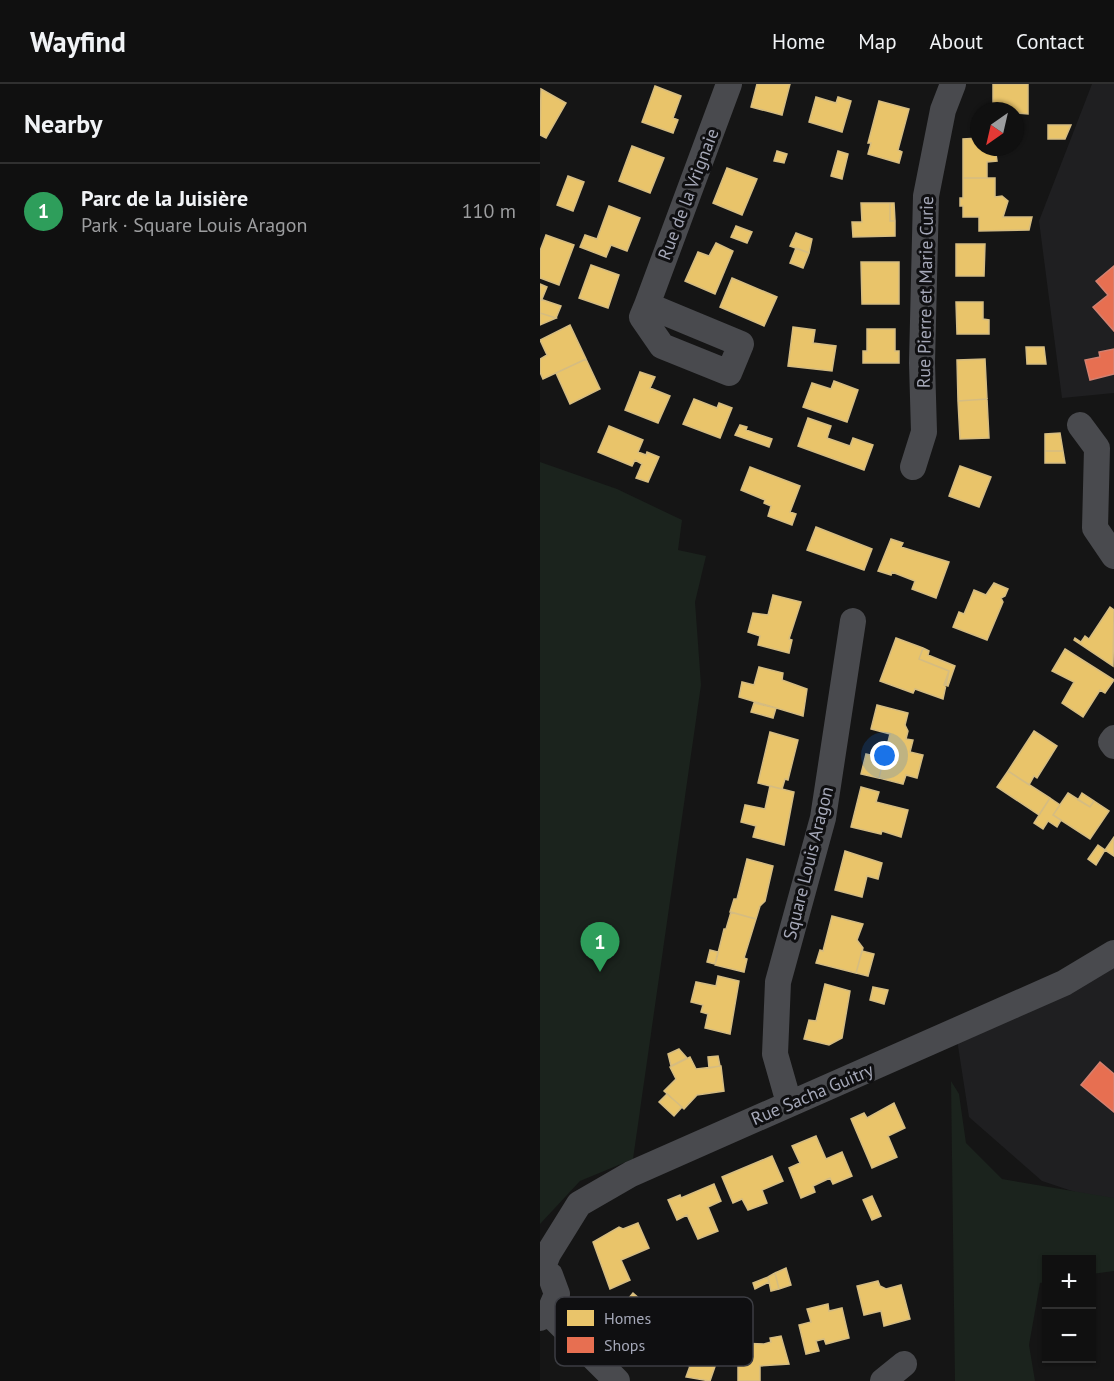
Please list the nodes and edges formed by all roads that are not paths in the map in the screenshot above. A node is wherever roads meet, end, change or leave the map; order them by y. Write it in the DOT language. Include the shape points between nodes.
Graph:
graph roads {
  1 [pos="729,84"];
  2 [pos="953,84"];
  3 [pos="647,305"];
  4 [pos="1080,425"];
  5 [pos="914,466"];
  6 [pos="1114,556"];
  7 [pos="853,621"];
  8 [pos="1114,738"];
  9 [pos="1114,746"];
  10 [pos="1114,953"];
  11 [pos="789,1103"];
  12 [pos="541,1269"];
  13 [pos="555,1297"];
  14 [pos="555,1298"];
  15 [pos="545,1316"];
  16 [pos="904,1364"];
  17 [pos="600,1366"];
  18 [pos="616,1381"];
  19 [pos="883,1381"];
  1 -- 3 [label="street, Rue de la Vrignaie"];
  2 -- 5 [label="street, Rue Pierre et Marie Curie" via="942,110 926,196 924,432"];
  4 -- 6 [label="street" via="1097,448 1095,528"];
  7 -- 11 [label="street, Square Louis Aragon" via="823,818 778,982 775,1054"];
  8 -- 9 [label="street"];
  10 -- 11 [label="street, Rue Sacha Guitry" via="1064,983 945,1038"];
  11 -- 12 [label="street, Rue Sacha Guitry" via="631,1174 579,1204"];
  12 -- 13 [label="street" via="556,1284"];
  14 -- 15 [label="street"];
  16 -- 19 [label="street"];
  17 -- 18 [label="street"];
}
